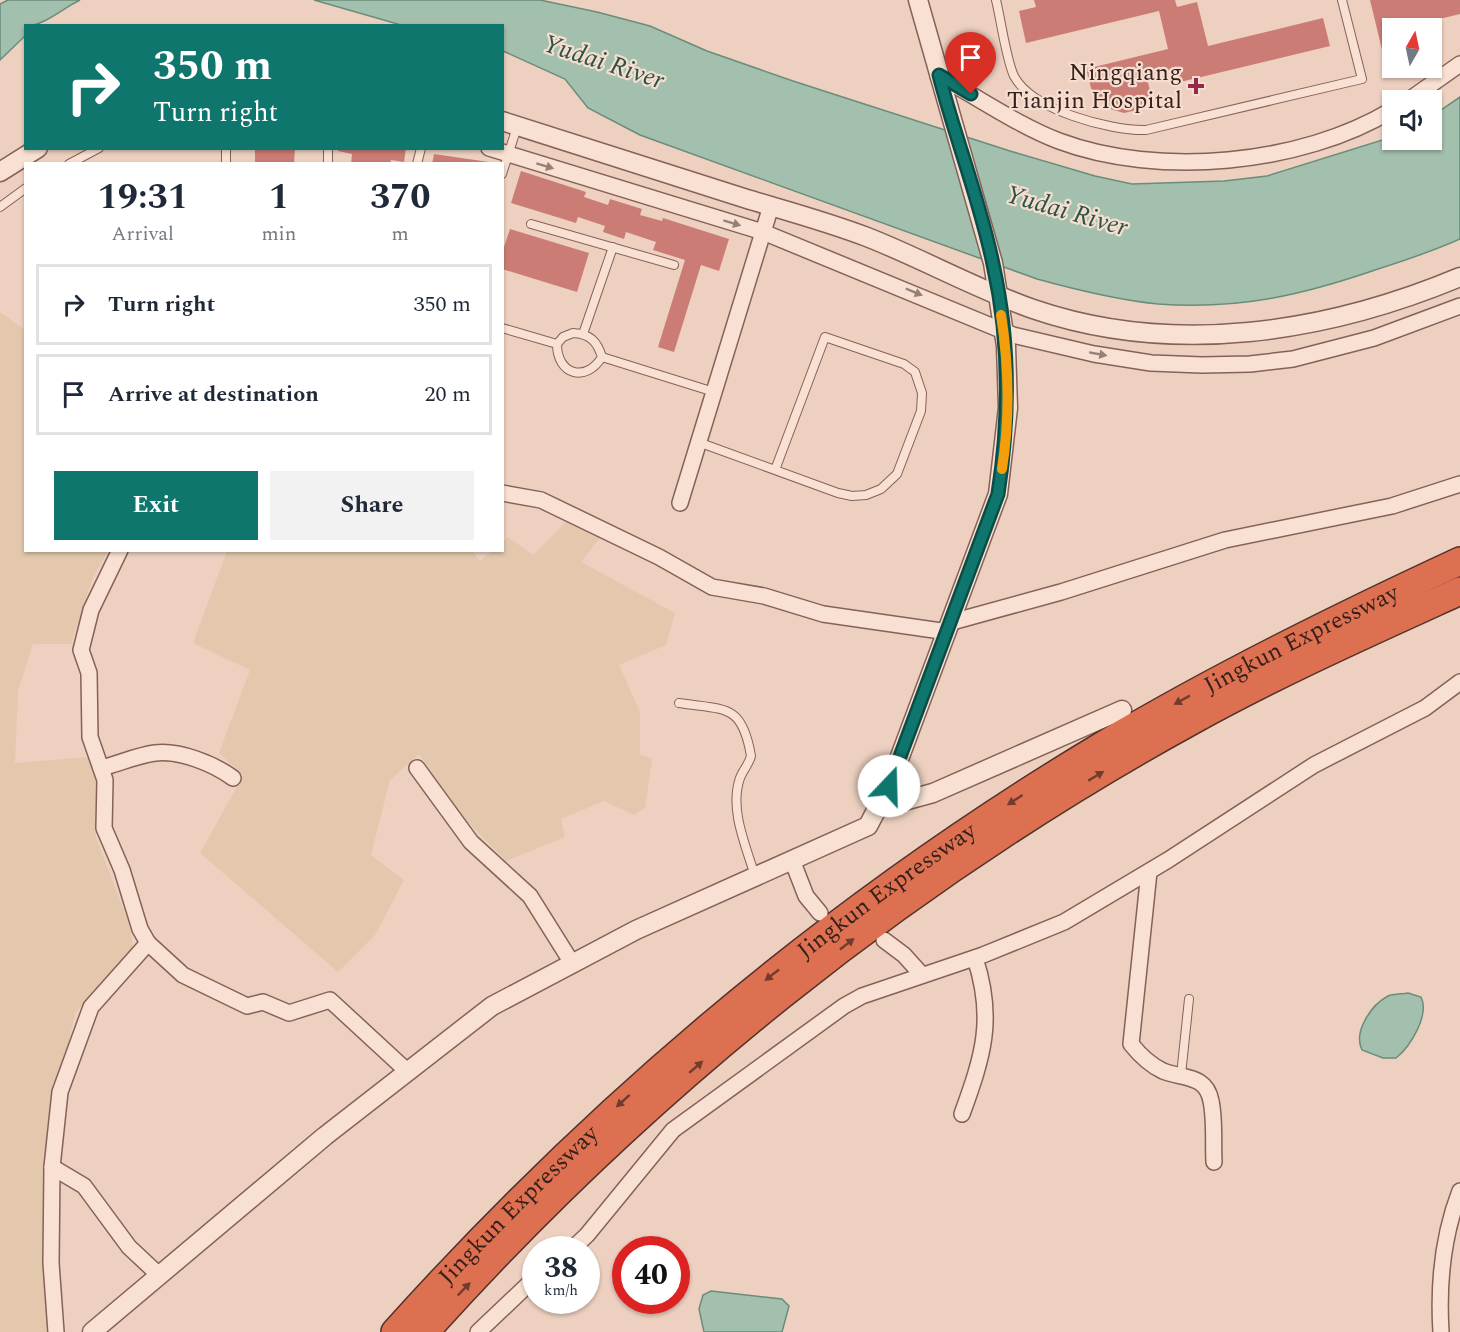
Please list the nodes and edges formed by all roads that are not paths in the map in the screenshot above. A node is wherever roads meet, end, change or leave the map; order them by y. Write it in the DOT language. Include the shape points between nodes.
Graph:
graph roads {
  1 [pos="918,0"];
  2 [pos="996,0"];
  3 [pos="1342,0"];
  4 [pos="1460,64"];
  5 [pos="939,75"];
  6 [pos="1422,90"];
  7 [pos="1382,115"];
  8 [pos="510,123"];
  9 [pos="35,150"];
  10 [pos="95,150"];
  11 [pos="495,150"];
  12 [pos="508,154"];
  13 [pos="73,162"];
  14 [pos="504,167"];
  15 [pos="0,172"];
  16 [pos="24,189"];
  17 [pos="771,206"];
  18 [pos="0,207"];
  19 [pos="531,224"];
  20 [pos="763,232"];
  21 [pos="613,247"];
  22 [pos="674,266"];
  23 [pos="1460,277"];
  24 [pos="998,296"];
  25 [pos="1460,306"];
  26 [pos="504,329"];
  27 [pos="1003,330"];
  28 [pos="584,334"];
  29 [pos="556,344"];
  30 [pos="602,357"];
  31 [pos="714,392"];
  32 [pos="698,442"];
  33 [pos="775,470"];
  34 [pos="1460,484"];
  35 [pos="504,493"];
  36 [pos="680,503"];
  37 [pos="119,552"];
  38 [pos="1460,561"];
  39 [pos="1460,591"];
  40 [pos="950,627"];
  41 [pos="1460,682"];
  42 [pos="678,703"];
  43 [pos="1122,710"];
  44 [pos="101,768"];
  45 [pos="417,768"];
  46 [pos="233,778"];
  47 [pos="878,808"];
  48 [pos="792,860"];
  49 [pos="1149,872"];
  50 [pos="755,876"];
  51 [pos="820,913"];
  52 [pos="884,940"];
  53 [pos="148,943"];
  54 [pos="975,958"];
  55 [pos="572,963"];
  56 [pos="922,975"];
  57 [pos="1188,999"];
  58 [pos="407,1071"];
  59 [pos="1181,1075"];
  60 [pos="962,1114"];
  61 [pos="1214,1162"];
  62 [pos="52,1167"];
  63 [pos="1460,1191"];
  64 [pos="586,1236"];
  65 [pos="160,1276"];
  66 [pos="522,1290"];
  67 [pos="57,1332"];
  68 [pos="92,1332"];
  69 [pos="395,1332"];
  70 [pos="425,1332"];
  71 [pos="478,1332"];
  72 [pos="1441,1332"];
  1 -- 5 [label="street"];
  2 -- 3 [label="lane" via="1014,76 1026,90 1041,103 1128,131 1362,79"];
  4 -- 6 [label="street"];
  5 -- 7 [label="street" via="1058,140 1157,161 1267,154 1333,138"];
  5 -- 24 [label="street" via="993,263"];
  8 -- 12 [label="lane"];
  8 -- 17 [label="street"];
  9 -- 15 [label="street"];
  10 -- 13 [label="lane"];
  11 -- 12 [label="street"];
  12 -- 14 [label="lane"];
  12 -- 20 [label="street, one-way"];
  16 -- 18 [label="lane"];
  17 -- 20 [label="street"];
  17 -- 24 [label="street" via="866,237"];
  19 -- 21 [label="lane"];
  20 -- 27 [label="street, one-way"];
  20 -- 31 [label="street"];
  21 -- 22 [label="lane"];
  21 -- 28 [label="lane"];
  23 -- 24 [label="street" via="1333,319 1226,334 1134,332 1101,327"];
  24 -- 27 [label="street"];
  27 -- 25 [label="street, one-way" via="1094,354 1151,363 1250,364 1293,359 1374,338"];
  26 -- 29 [label="lane"];
  27 -- 40 [label="street" via="1008,408 998,494"];
  28 -- 29 [label="lane" via="573,333"];
  28 -- 30 [label="lane" via="593,338"];
  29 -- 30 [label="lane" via="563,367 573,372 596,367"];
  30 -- 31 [label="lane"];
  31 -- 32 [label="street"];
  32 -- 33 [label="lane"];
  32 -- 36 [label="street"];
  33 -- 33 [label="lane" via="852,496 881,489 897,474 921,411 922,393 915,372 904,364 825,337"];
  34 -- 40 [label="street" via="1392,506 1225,540"];
  35 -- 40 [label="street" via="541,500 712,587 764,596 823,614"];
  37 -- 44 [label="street" via="91,610 81,650 89,673 90,737"];
  38 -- 69 [label="highway, Jingkun Expressway, one-way" via="1310,632 1179,701 1036,786 895,881 733,1006 618,1105 508,1210"];
  70 -- 39 [label="highway, Jingkun Expressway, one-way" via="524,1226 633,1122 755,1017 908,899 1048,805 1190,721 1280,673"];
  40 -- 47 [label="street"];
  41 -- 49 [label="street" via="1425,708 1314,765"];
  42 -- 50 [label="lane" via="728,710 739,718 751,756 737,790 740,827"];
  43 -- 47 [label="street" via="933,793"];
  44 -- 46 [label="street" via="155,753 177,754 219,767"];
  44 -- 53 [label="street" via="105,785 104,828"];
  45 -- 55 [label="street" via="471,842 530,896"];
  47 -- 48 [label="street" via="868,826"];
  48 -- 50 [label="street"];
  48 -- 51 [label="street" via="806,896"];
  49 -- 54 [label="street" via="1064,922"];
  49 -- 59 [label="street" via="1130,1039 1136,1051 1150,1063 1162,1071"];
  50 -- 55 [label="street"];
  52 -- 56 [label="street"];
  53 -- 58 [label="street" via="183,975 247,1006 263,1002 289,1013 330,1000"];
  53 -- 62 [label="street" via="98,997 86,1018 60,1092"];
  54 -- 56 [label="street"];
  54 -- 60 [label="street" via="982,979 985,1044"];
  55 -- 58 [label="street" via="492,1006"];
  56 -- 64 [label="street" via="844,1006 684,1121"];
  57 -- 59 [label="lane"];
  58 -- 65 [label="street"];
  59 -- 61 [label="street" via="1197,1079 1209,1093"];
  62 -- 65 [label="street" via="84,1186 129,1247"];
  62 -- 67 [label="street" via="51,1263"];
  63 -- 72 [label="street" via="1446,1233"];
  65 -- 68 [label="street"];
  66 -- 71 [label="street"];
}
